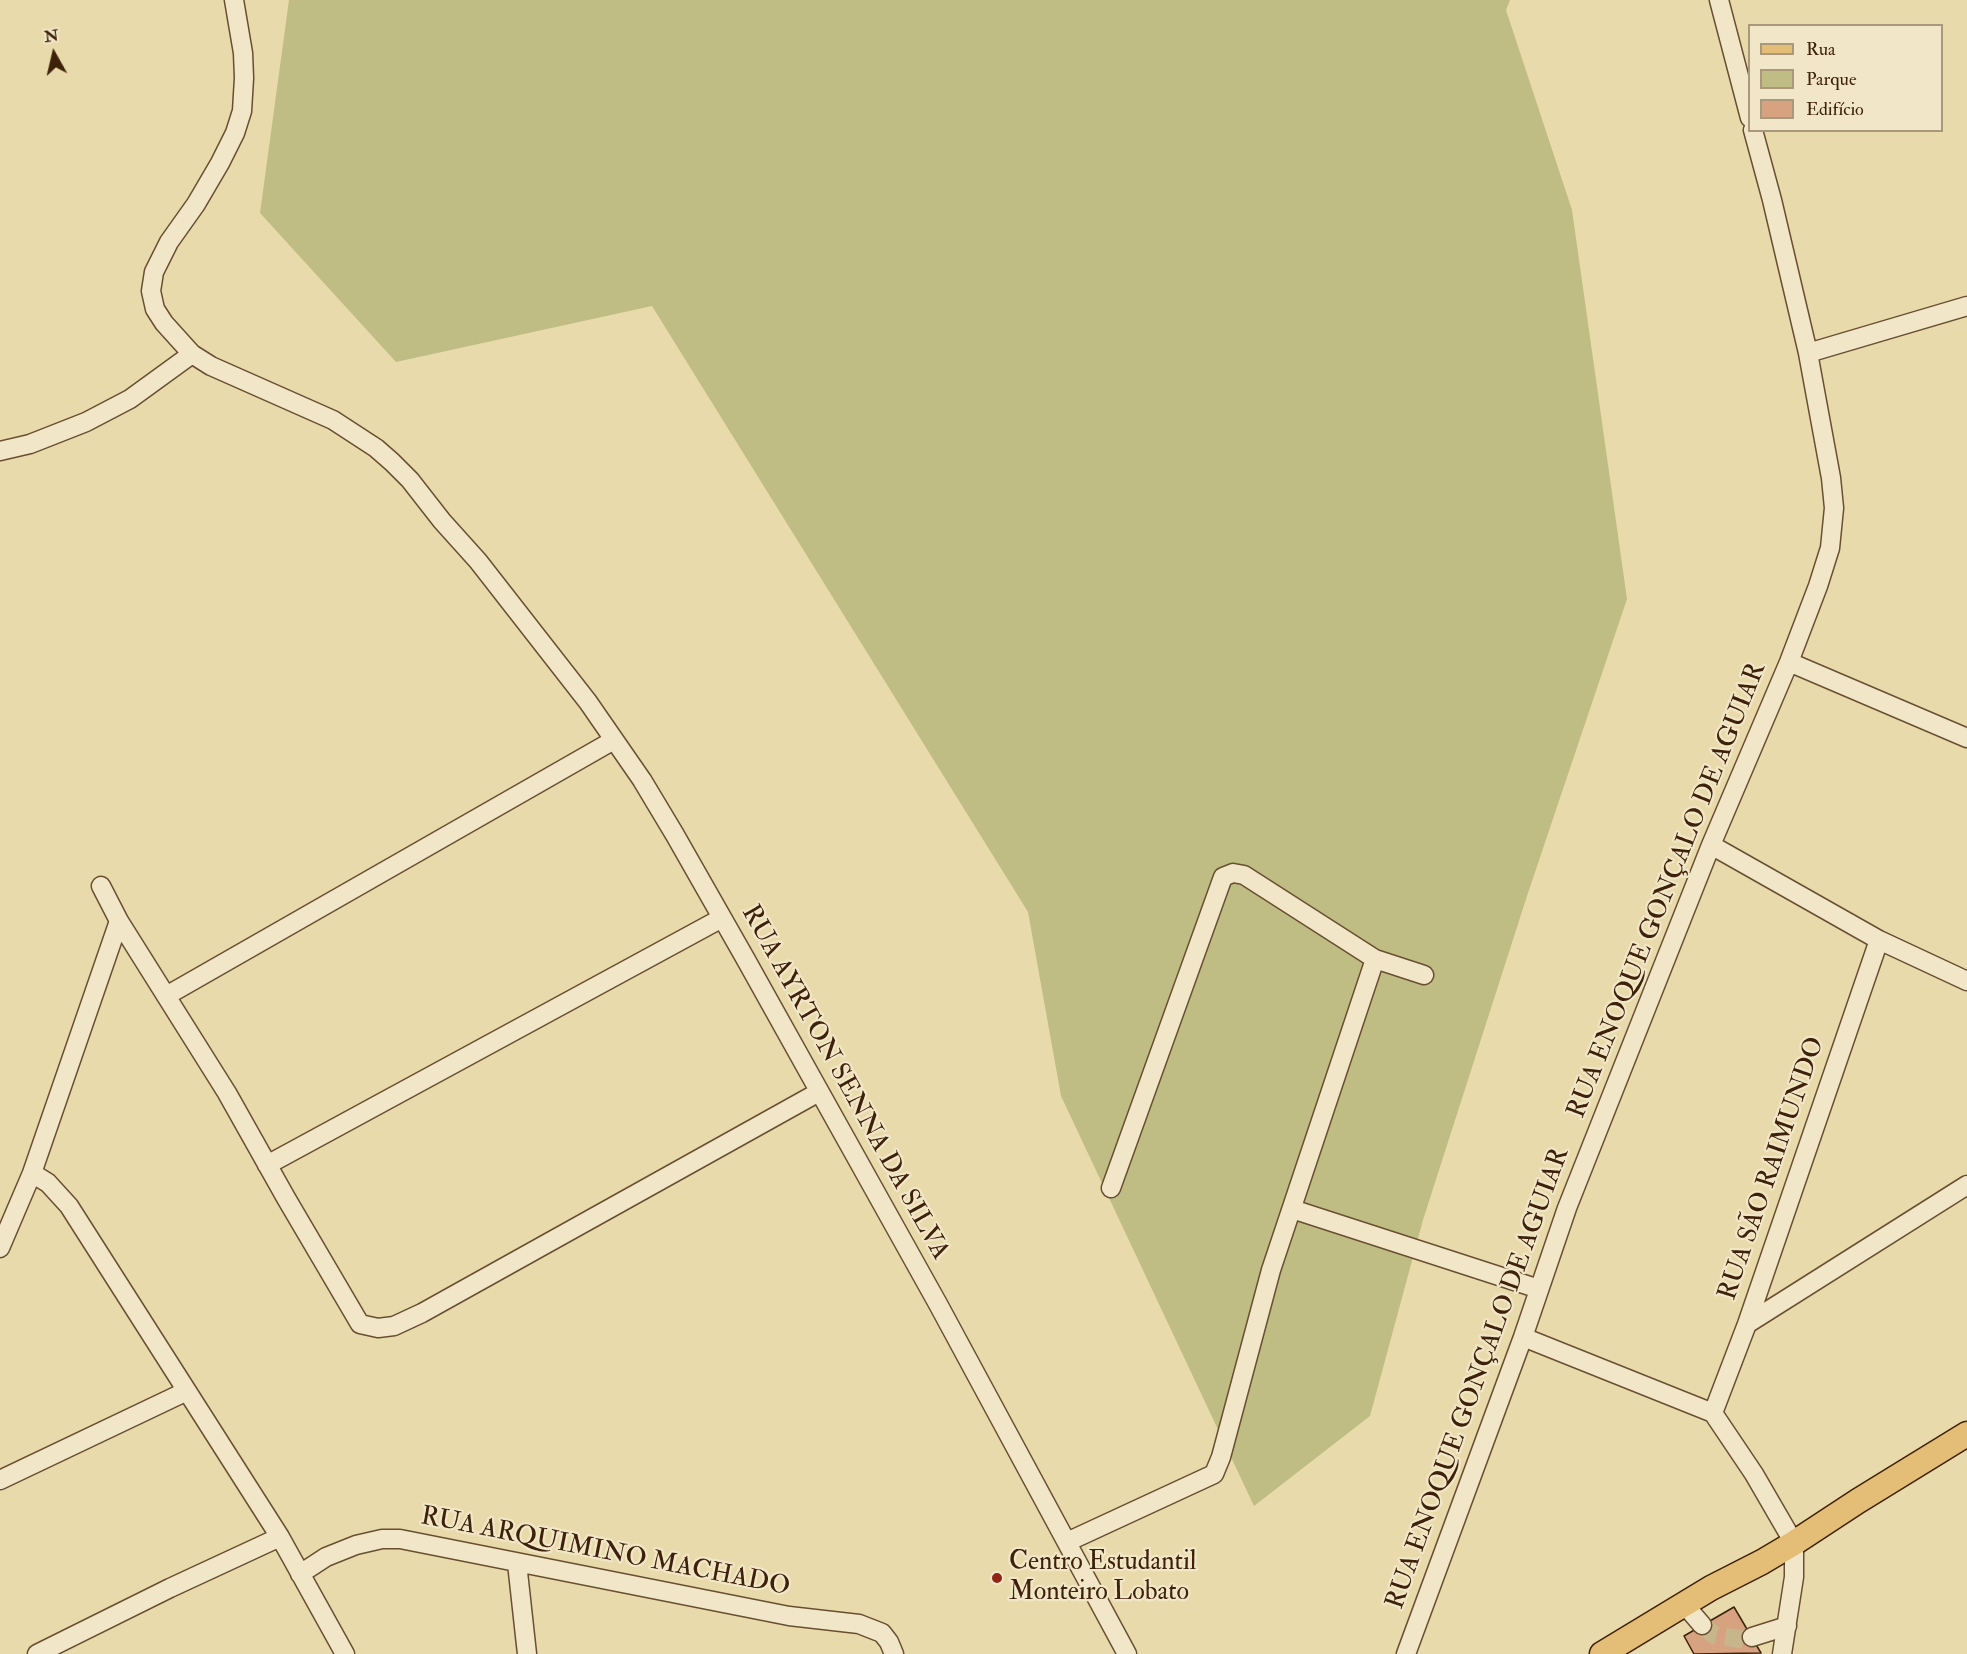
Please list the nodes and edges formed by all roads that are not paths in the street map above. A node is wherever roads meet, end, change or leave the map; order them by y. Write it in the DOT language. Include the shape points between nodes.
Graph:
graph roads {
  1 [pos="234,0"];
  2 [pos="1719,0"];
  3 [pos="1748,114"];
  4 [pos="1754,132"];
  5 [pos="1967,306"];
  6 [pos="1808,353"];
  7 [pos="192,354"];
  8 [pos="0,451"];
  9 [pos="1789,662"];
  10 [pos="1967,738"];
  11 [pos="614,740"];
  12 [pos="1711,845"];
  13 [pos="101,886"];
  14 [pos="723,918"];
  15 [pos="119,921"];
  16 [pos="1879,940"];
  17 [pos="1375,959"];
  18 [pos="1424,975"];
  19 [pos="1967,981"];
  20 [pos="166,996"];
  21 [pos="819,1092"];
  22 [pos="267,1165"];
  23 [pos="32,1173"];
  24 [pos="1967,1185"];
  25 [pos="1111,1188"];
  26 [pos="1292,1209"];
  27 [pos="0,1248"];
  28 [pos="1539,1289"];
  29 [pos="1747,1323"];
  30 [pos="1523,1337"];
  31 [pos="187,1392"];
  32 [pos="1713,1413"];
  33 [pos="1967,1434"];
  34 [pos="0,1480"];
  35 [pos="280,1537"];
  36 [pos="1067,1542"];
  37 [pos="1794,1543"];
  38 [pos="517,1563"];
  39 [pos="300,1574"];
  40 [pos="1684,1604"];
  41 [pos="1702,1625"];
  42 [pos="1787,1626"];
  43 [pos="1752,1637"];
  44 [pos="37,1654"];
  45 [pos="345,1654"];
  46 [pos="527,1654"];
  47 [pos="894,1654"];
  48 [pos="1127,1654"];
  49 [pos="1406,1654"];
  50 [pos="1602,1654"];
  51 [pos="1782,1654"];
  1 -- 7 [label="street, RUA AYRTON SENNA DA SILVA" via="243,53 242,111 220,163 164,252 154,272 151,291 155,309 164,323"];
  2 -- 3 [label="street"];
  4 -- 6 [label="street, RUA ENOQUE GONÇALO DE AGUIAR"];
  5 -- 6 [label="street"];
  6 -- 9 [label="street, RUA ENOQUE GONÇALO DE AGUIAR" via="1834,508 1830,548"];
  7 -- 8 [label="street" via="130,399 86,422"];
  7 -- 11 [label="street, RUA AYRTON SENNA DA SILVA" via="333,420 376,448 410,480 478,561"];
  9 -- 10 [label="street"];
  9 -- 12 [label="street, RUA ENOQUE GONÇALO DE AGUIAR"];
  11 -- 14 [label="street, RUA AYRTON SENNA DA SILVA"];
  11 -- 20 [label="street"];
  12 -- 16 [label="street"];
  12 -- 28 [label="street, RUA ENOQUE GONÇALO DE AGUIAR" via="1567,1208"];
  13 -- 15 [label="street"];
  14 -- 21 [label="street, RUA AYRTON SENNA DA SILVA"];
  14 -- 22 [label="street"];
  15 -- 20 [label="street"];
  15 -- 23 [label="street"];
  16 -- 19 [label="street"];
  16 -- 29 [label="street, RUA SÃO RAIMUNDO"];
  17 -- 18 [label="street"];
  17 -- 25 [label="street" via="1244,875 1233,873 1223,877"];
  17 -- 26 [label="street"];
  20 -- 22 [label="street"];
  21 -- 22 [label="street" via="422,1313 378,1329 360,1324"];
  21 -- 36 [label="street, RUA AYRTON SENNA DA SILVA"];
  23 -- 27 [label="street"];
  23 -- 31 [label="street" via="48,1183 69,1206"];
  24 -- 29 [label="street"];
  26 -- 28 [label="street"];
  26 -- 36 [label="street" via="1214,1474"];
  28 -- 30 [label="street, RUA ENOQUE GONÇALO DE AGUIAR"];
  29 -- 32 [label="street, RUA SÃO RAIMUNDO"];
  30 -- 32 [label="street"];
  30 -- 49 [label="street, RUA ENOQUE GONÇALO DE AGUIAR"];
  31 -- 34 [label="street"];
  31 -- 35 [label="street"];
  32 -- 37 [label="street"];
  33 -- 37 [label="main road"];
  35 -- 39 [label="street"];
  35 -- 44 [label="street"];
  36 -- 48 [label="street, RUA AYRTON SENNA DA SILVA"];
  37 -- 40 [label="main road"];
  37 -- 42 [label="street"];
  38 -- 39 [label="street, RUA ARQUIMINO MACHADO" via="421,1542 382,1539 336,1553"];
  38 -- 46 [label="street"];
  38 -- 47 [label="street, RUA ARQUIMINO MACHADO" via="789,1616 859,1624 882,1633"];
  39 -- 45 [label="street"];
  40 -- 41 [label="street"];
  40 -- 50 [label="main road"];
  42 -- 43 [label="street"];
  42 -- 51 [label="street"];
}
